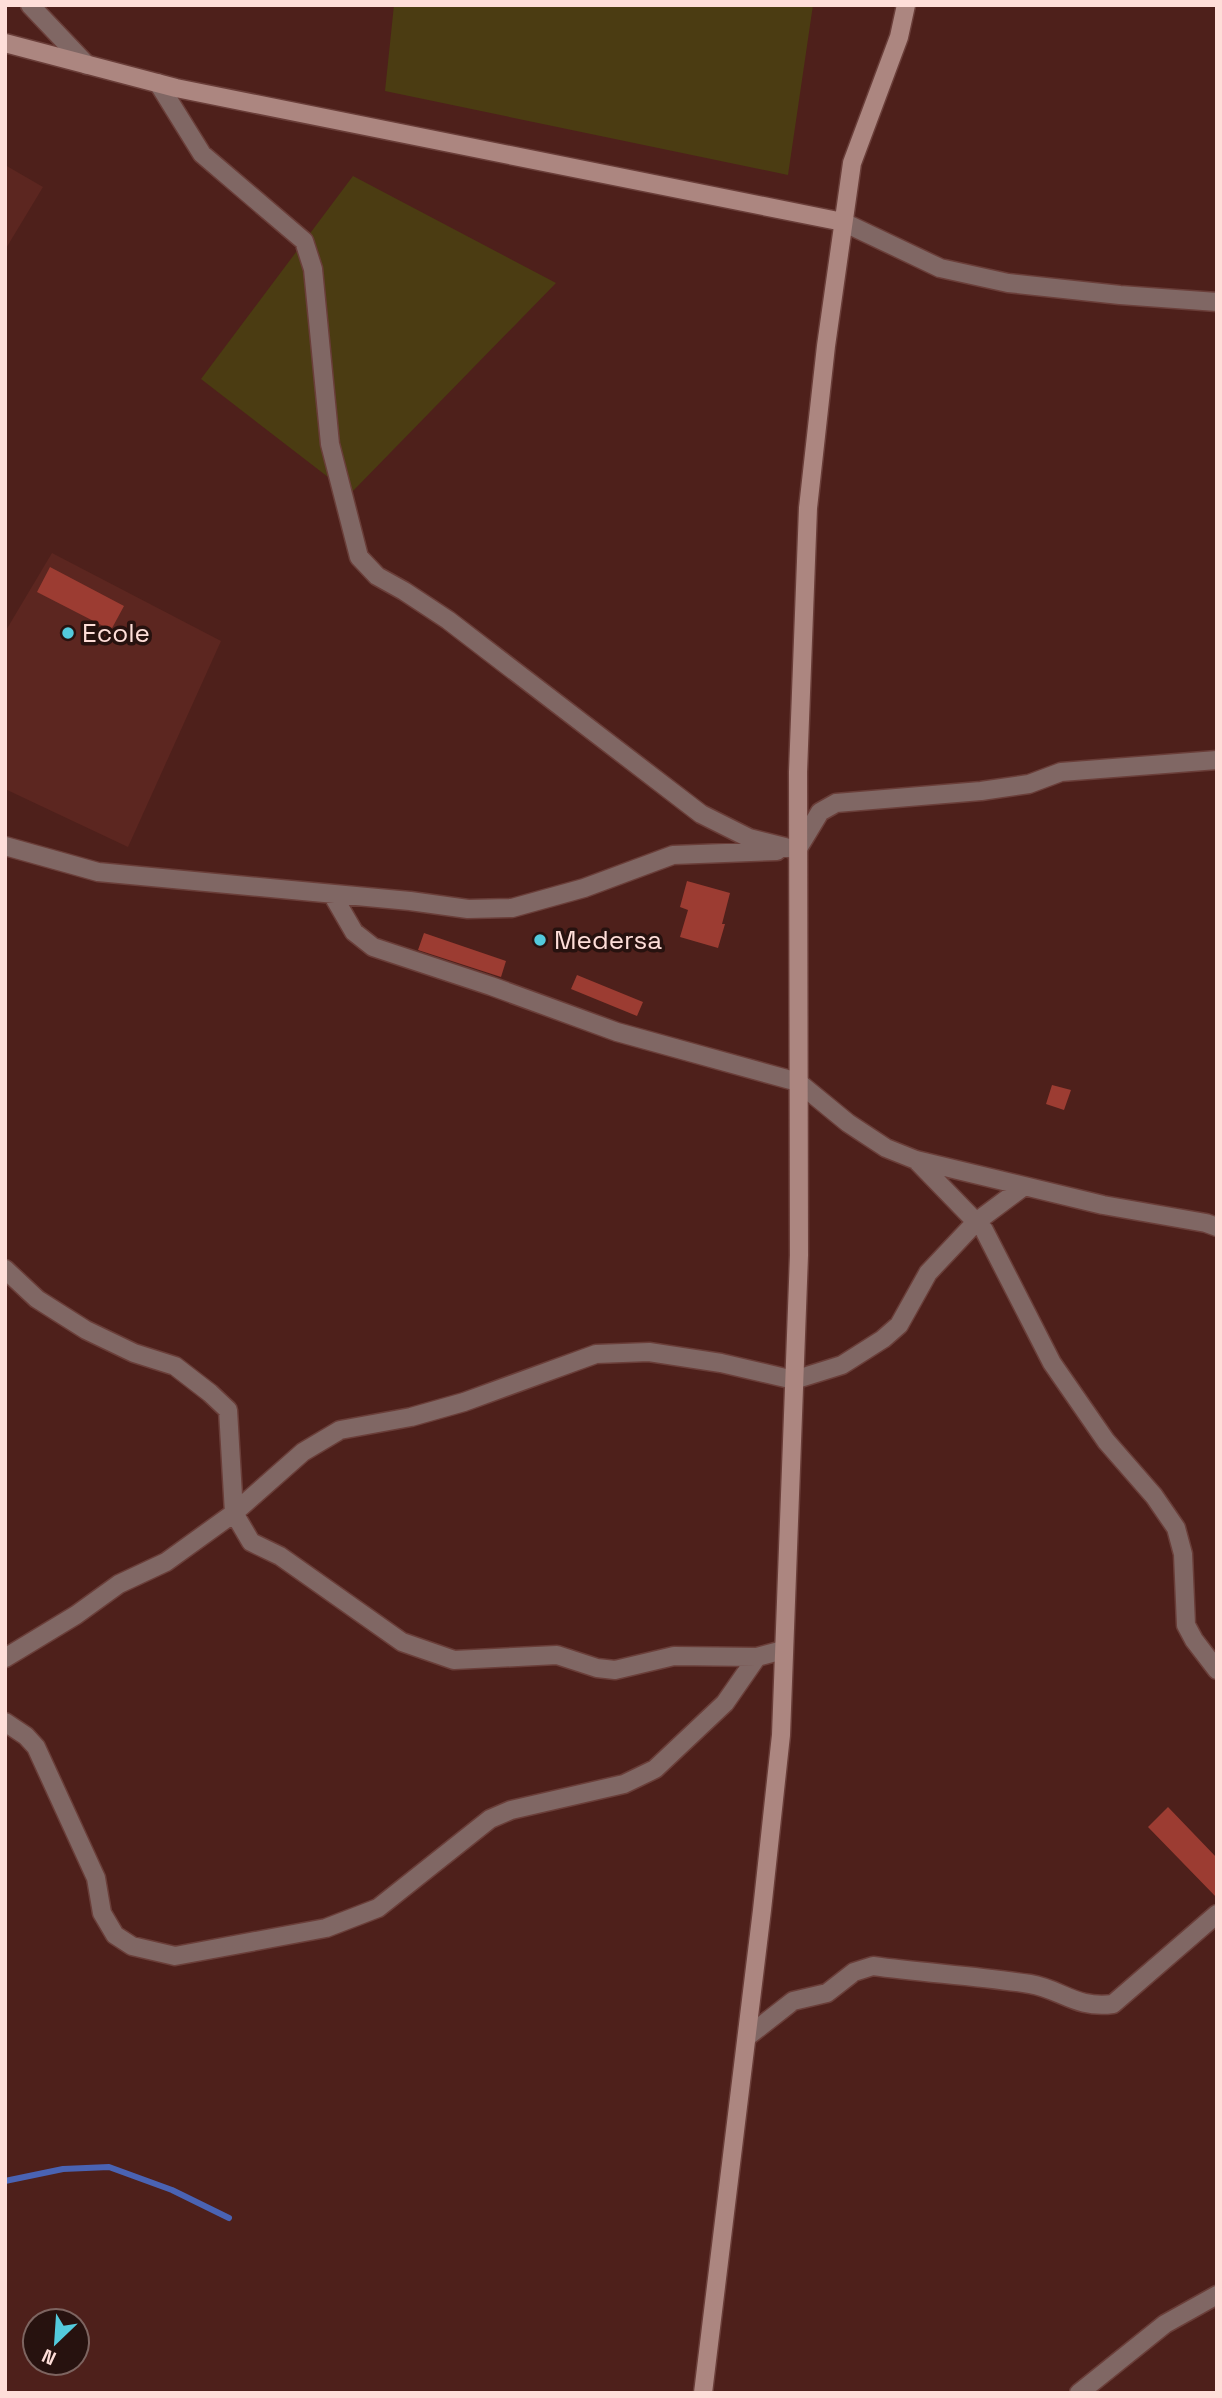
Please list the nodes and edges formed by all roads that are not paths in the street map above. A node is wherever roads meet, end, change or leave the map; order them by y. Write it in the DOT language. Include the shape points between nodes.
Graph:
graph roads {
  1 [pos="30,5"];
  2 [pos="906,5"];
  3 [pos="5,43"];
  4 [pos="87,65"];
  5 [pos="158,83"];
  6 [pos="844,222"];
  7 [pos="1217,302"];
  8 [pos="1217,760"];
  9 [pos="5,846"];
  10 [pos="797,850"];
  11 [pos="332,894"];
  12 [pos="798,1082"];
  13 [pos="916,1160"];
  14 [pos="1023,1186"];
  15 [pos="976,1222"];
  16 [pos="1217,1227"];
  17 [pos="5,1269"];
  18 [pos="794,1380"];
  19 [pos="234,1513"];
  20 [pos="783,1650"];
  21 [pos="757,1657"];
  22 [pos="5,1658"];
  23 [pos="1217,1670"];
  24 [pos="5,1721"];
  25 [pos="1217,1914"];
  26 [pos="747,2037"];
  27 [pos="1217,2295"];
  28 [pos="704,2393"];
  29 [pos="1079,2393"];
  1 -- 4 [label="street"];
  2 -- 6 [label="street" via="899,37 852,163"];
  3 -- 4 [label="street"];
  4 -- 5 [label="street"];
  5 -- 6 [label="street"];
  5 -- 10 [label="street" via="202,154 304,241 313,269 330,444 359,557 377,576 448,620 701,814 749,838"];
  6 -- 7 [label="street" via="940,268 1008,283"];
  6 -- 10 [label="street" via="808,508"];
  8 -- 10 [label="street" via="1061,772 1029,785 835,803 820,812"];
  9 -- 11 [label="street" via="98,872"];
  10 -- 11 [label="street" via="673,855 584,888 512,908 468,909"];
  10 -- 12 [label="street"];
  11 -- 12 [label="street" via="354,932 373,947 617,1032"];
  12 -- 13 [label="street" via="848,1123 886,1148"];
  12 -- 18 [label="street"];
  13 -- 14 [label="street"];
  13 -- 15 [label="street"];
  14 -- 15 [label="street"];
  14 -- 16 [label="street"];
  15 -- 18 [label="street" via="928,1273 891,1332 842,1365"];
  15 -- 23 [label="street" via="1052,1363 1105,1441 1176,1528 1183,1554 1186,1625"];
  17 -- 19 [label="street" via="37,1299 86,1330 175,1366 228,1410"];
  18 -- 19 [label="street" via="649,1352 596,1354 451,1406 340,1430 303,1452"];
  18 -- 20 [label="street"];
  19 -- 21 [label="street" via="251,1542 280,1556 402,1642 454,1660 557,1655 615,1670 674,1656"];
  19 -- 22 [label="street" via="166,1562 120,1584"];
  20 -- 21 [label="street"];
  20 -- 26 [label="street" via="781,1735"];
  21 -- 24 [label="street" via="725,1703 655,1769 624,1784 490,1819 378,1908 326,1928 175,1956 132,1946 115,1935 102,1913 96,1878 36,1746"];
  25 -- 26 [label="street" via="1113,2004 1076,2001 1033,1984 873,1966 854,1972 827,1993 793,2001"];
  26 -- 28 [label="street"];
  27 -- 29 [label="street" via="1165,2324"];
}
